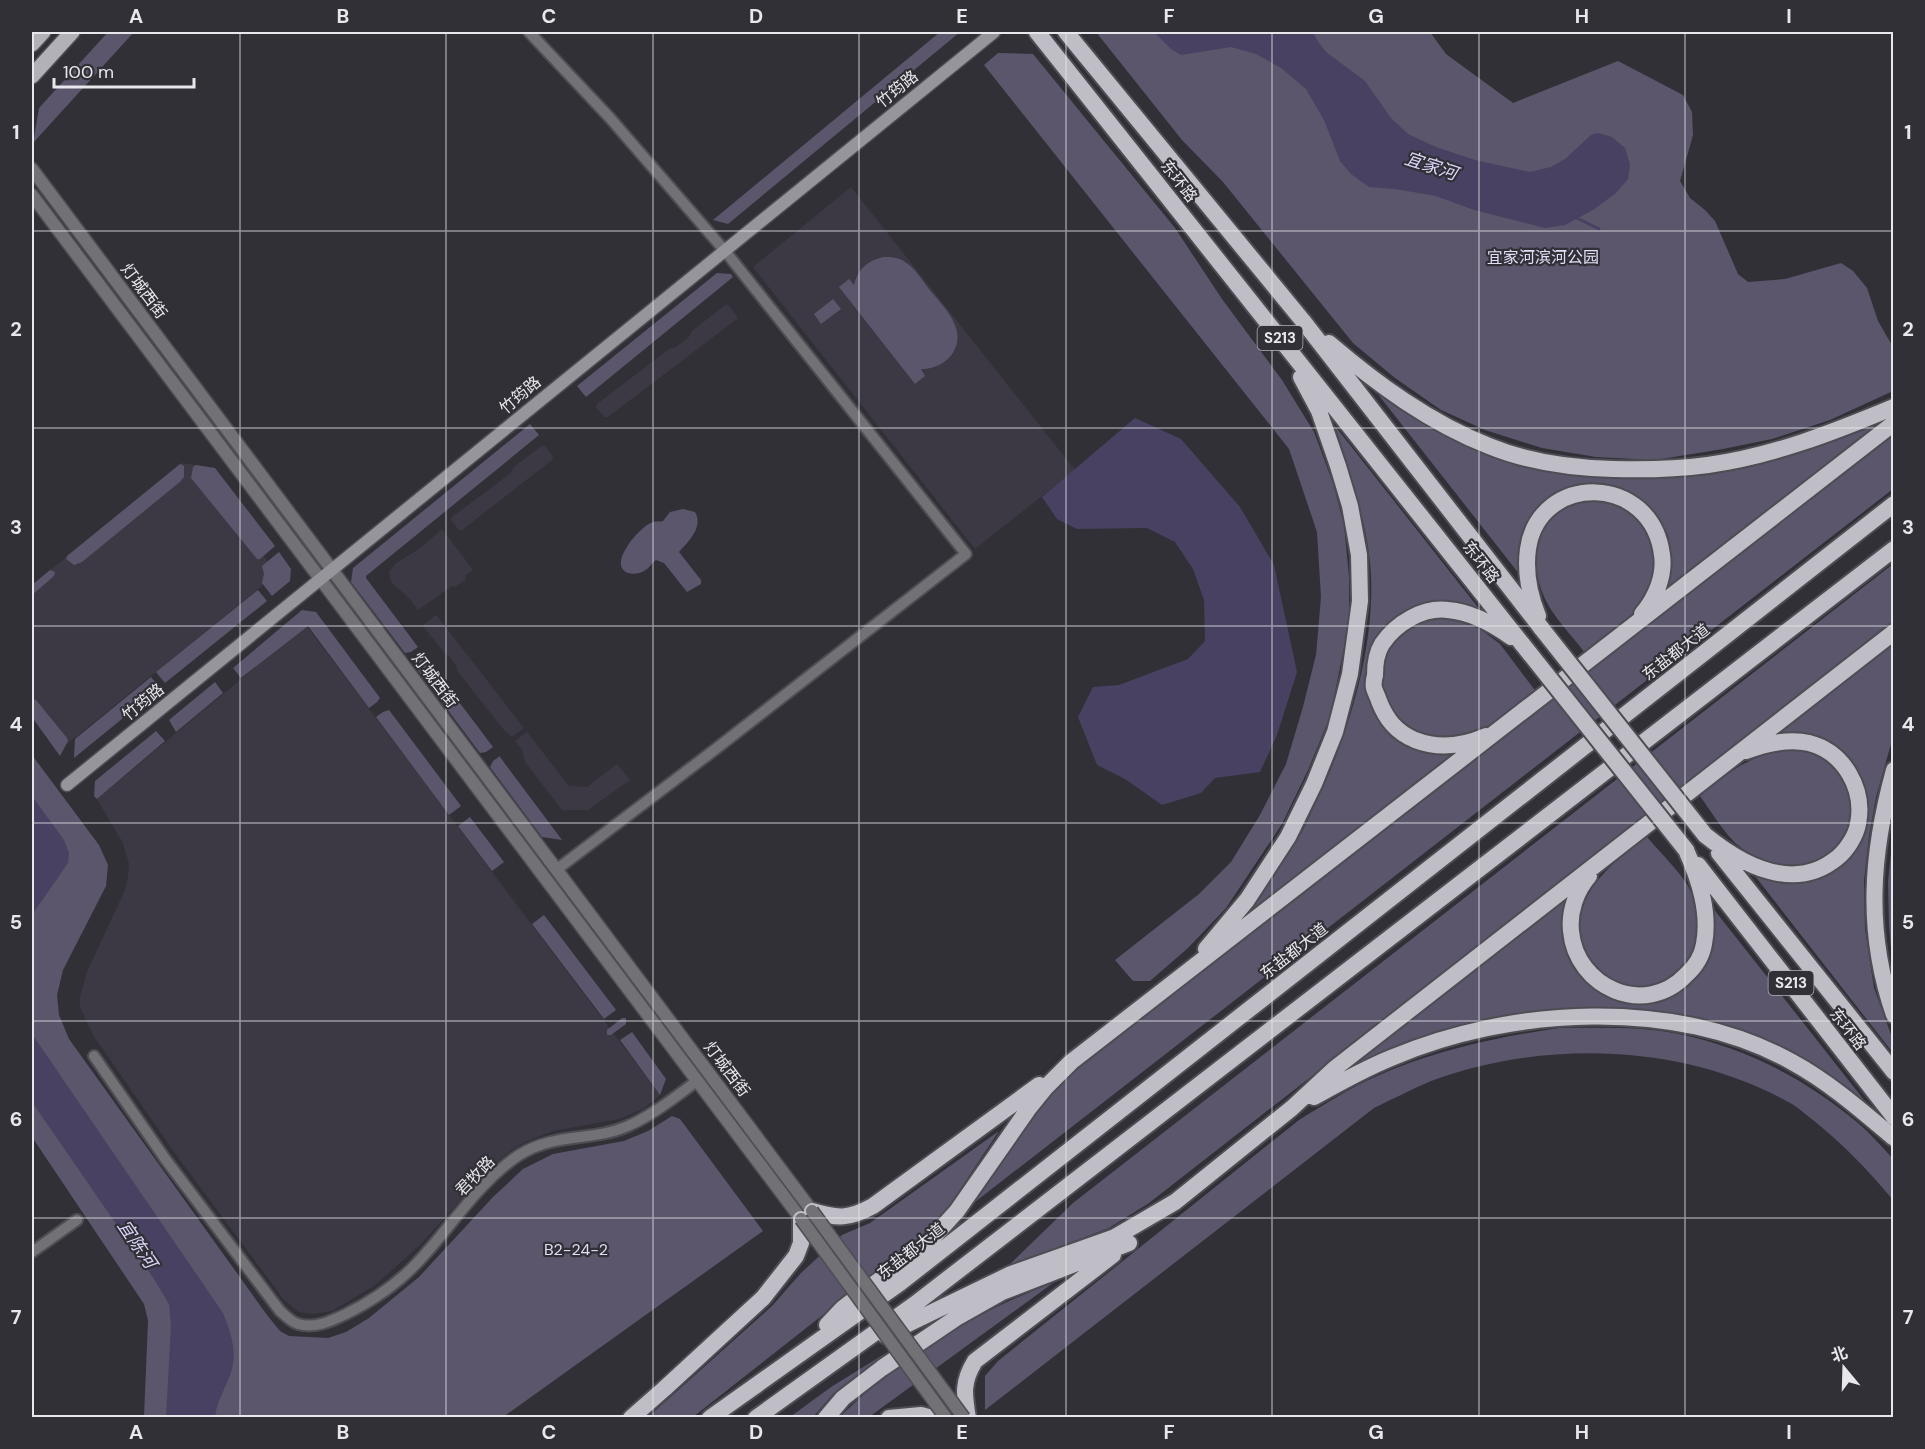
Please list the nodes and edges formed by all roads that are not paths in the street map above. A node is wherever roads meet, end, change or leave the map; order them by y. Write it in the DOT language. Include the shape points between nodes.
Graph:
graph roads {
  1 [pos="44,32"];
  2 [pos="72,32"];
  3 [pos="529,32"];
  4 [pos="994,32"];
  5 [pos="1037,32"];
  6 [pos="1066,32"];
  7 [pos="32,44"];
  8 [pos="32,75"];
  9 [pos="32,169"];
  10 [pos="32,195"];
  11 [pos="725,251"];
  12 [pos="1304,321"];
  13 [pos="1280,339"];
  14 [pos="1893,407"];
  15 [pos="1893,423"];
  16 [pos="1893,504"];
  17 [pos="1467,531"];
  18 [pos="1445,546"];
  19 [pos="1893,549"];
  20 [pos="331,569"];
  21 [pos="319,579"];
  22 [pos="1542,628"];
  23 [pos="1627,630"];
  24 [pos="1893,632"];
  25 [pos="1523,645"];
  26 [pos="1503,728"];
  27 [pos="1734,756"];
  28 [pos="1893,770"];
  29 [pos="68,785"];
  30 [pos="1705,836"];
  31 [pos="1686,850"];
  32 [pos="1603,860"];
  33 [pos="556,870"];
  34 [pos="1809,964"];
  35 [pos="1186,972"];
  36 [pos="1789,981"];
  37 [pos="1893,1015"];
  38 [pos="94,1056"];
  39 [pos="1071,1062"];
  40 [pos="1893,1072"];
  41 [pos="697,1081"];
  42 [pos="1292,1108"];
  43 [pos="1893,1117"];
  44 [pos="1893,1138"];
  45 [pos="1175,1202"];
  46 [pos="806,1215"];
  47 [pos="78,1221"];
  48 [pos="1129,1243"];
  49 [pos="32,1252"];
  50 [pos="841,1357"];
  51 [pos="791,1360"];
  52 [pos="631,1418"];
  53 [pos="710,1418"];
  54 [pos="756,1418"];
  55 [pos="826,1418"];
  56 [pos="889,1418"];
  57 [pos="932,1418"];
  58 [pos="946,1418"];
  59 [pos="964,1418"];
  60 [pos="968,1418"];
  1 -- 7 [label="main road"];
  2 -- 8 [label="main road"];
  3 -- 11 [label="street" via="610,118"];
  4 -- 11 [label="main road, 竹筠路"];
  5 -- 13 [label="highway, 东环路 / S213"];
  6 -- 12 [label="highway, 东环路 / S213"];
  9 -- 20 [label="street, 灯城西街"];
  10 -- 21 [label="street, 灯城西街"];
  11 -- 20 [label="main road, 竹筠路"];
  11 -- 33 [label="street" via="966,555"];
  12 -- 14 [label="highway" via="1364,372 1450,429 1490,447 1550,464 1639,470 1707,465 1793,446"];
  12 -- 17 [label="highway, 东环路 / S213"];
  13 -- 18 [label="highway, 东环路 / S213"];
  13 -- 35 [label="highway" via="1319,411 1350,506 1359,555 1360,601 1350,674 1335,732 1288,837 1246,900"];
  15 -- 23 [label="highway"];
  16 -- 51 [label="highway, 东盐都大道" via="900,1283"];
  17 -- 18 [label="highway"];
  17 -- 22 [label="highway, 东环路 / S213"];
  18 -- 25 [label="highway, 东环路 / S213"];
  19 -- 50 [label="highway" via="925,1297"];
  20 -- 21 [label="main road, 竹筠路"];
  20 -- 33 [label="street, 灯城西街"];
  21 -- 29 [label="main road, 竹筠路"];
  21 -- 41 [label="street, 灯城西街"];
  22 -- 23 [label="highway" via="1531,593 1528,547 1548,509 1568,497 1589,492 1616,494 1636,505 1652,521 1660,540 1664,567 1657,589 1647,609"];
  22 -- 30 [label="highway, 东环路 / S213, bridge"];
  23 -- 26 [label="highway"];
  24 -- 27 [label="highway"];
  25 -- 26 [label="highway" via="1489,623 1446,609 1425,612 1395,629 1381,645 1376,663 1374,687 1382,709 1391,724 1406,736 1427,745 1451,746 1474,742"];
  25 -- 31 [label="highway, 东环路 / S213, bridge"];
  26 -- 35 [label="highway"];
  27 -- 30 [label="highway" via="1789,741 1809,743 1828,751 1855,782 1860,803 1858,826 1843,853 1828,865 1787,876 1742,861"];
  27 -- 32 [label="highway"];
  28 -- 37 [label="highway" via="1873,882 1874,927"];
  30 -- 34 [label="highway, 东环路 / S213"];
  31 -- 32 [label="highway" via="1702,894 1704,945 1692,970 1681,981 1647,996 1624,994 1591,976 1578,960 1572,943 1570,922 1575,899"];
  31 -- 36 [label="highway, 东环路 / S213"];
  32 -- 42 [label="highway" via="1334,1069"];
  33 -- 46 [label="street, 灯城西街"];
  34 -- 36 [label="highway"];
  34 -- 40 [label="highway, 东环路 / S213"];
  35 -- 39 [label="highway"];
  36 -- 43 [label="highway, 东环路 / S213"];
  38 -- 41 [label="street, 君牧路" via="279,1311 296,1324 321,1324 337,1319 401,1279 489,1181 519,1155 554,1140 598,1135 628,1126"];
  39 -- 46 [label="highway" via="873,1206 856,1215 834,1218"];
  39 -- 51 [label="highway" via="1029,1108 957,1211 929,1242 843,1308"];
  41 -- 46 [label="street, 灯城西街"];
  42 -- 44 [label="highway" via="1392,1057 1459,1034 1520,1022 1582,1016 1640,1018 1695,1026 1792,1061 1835,1090"];
  42 -- 45 [label="highway"];
  45 -- 48 [label="highway"];
  45 -- 50 [label="highway" via="1115,1237 1011,1274"];
  46 -- 52 [label="highway" via="796,1256 764,1298"];
  46 -- 58 [label="street, bridge"];
  46 -- 59 [label="street, bridge"];
  47 -- 49 [label="street"];
  48 -- 55 [label="highway" via="1002,1292 956,1318 843,1398"];
  48 -- 60 [label="highway" via="975,1361 966,1376"];
  50 -- 54 [label="highway"];
  51 -- 53 [label="highway, 东盐都大道"];
  56 -- 57 [label="highway"];
}
